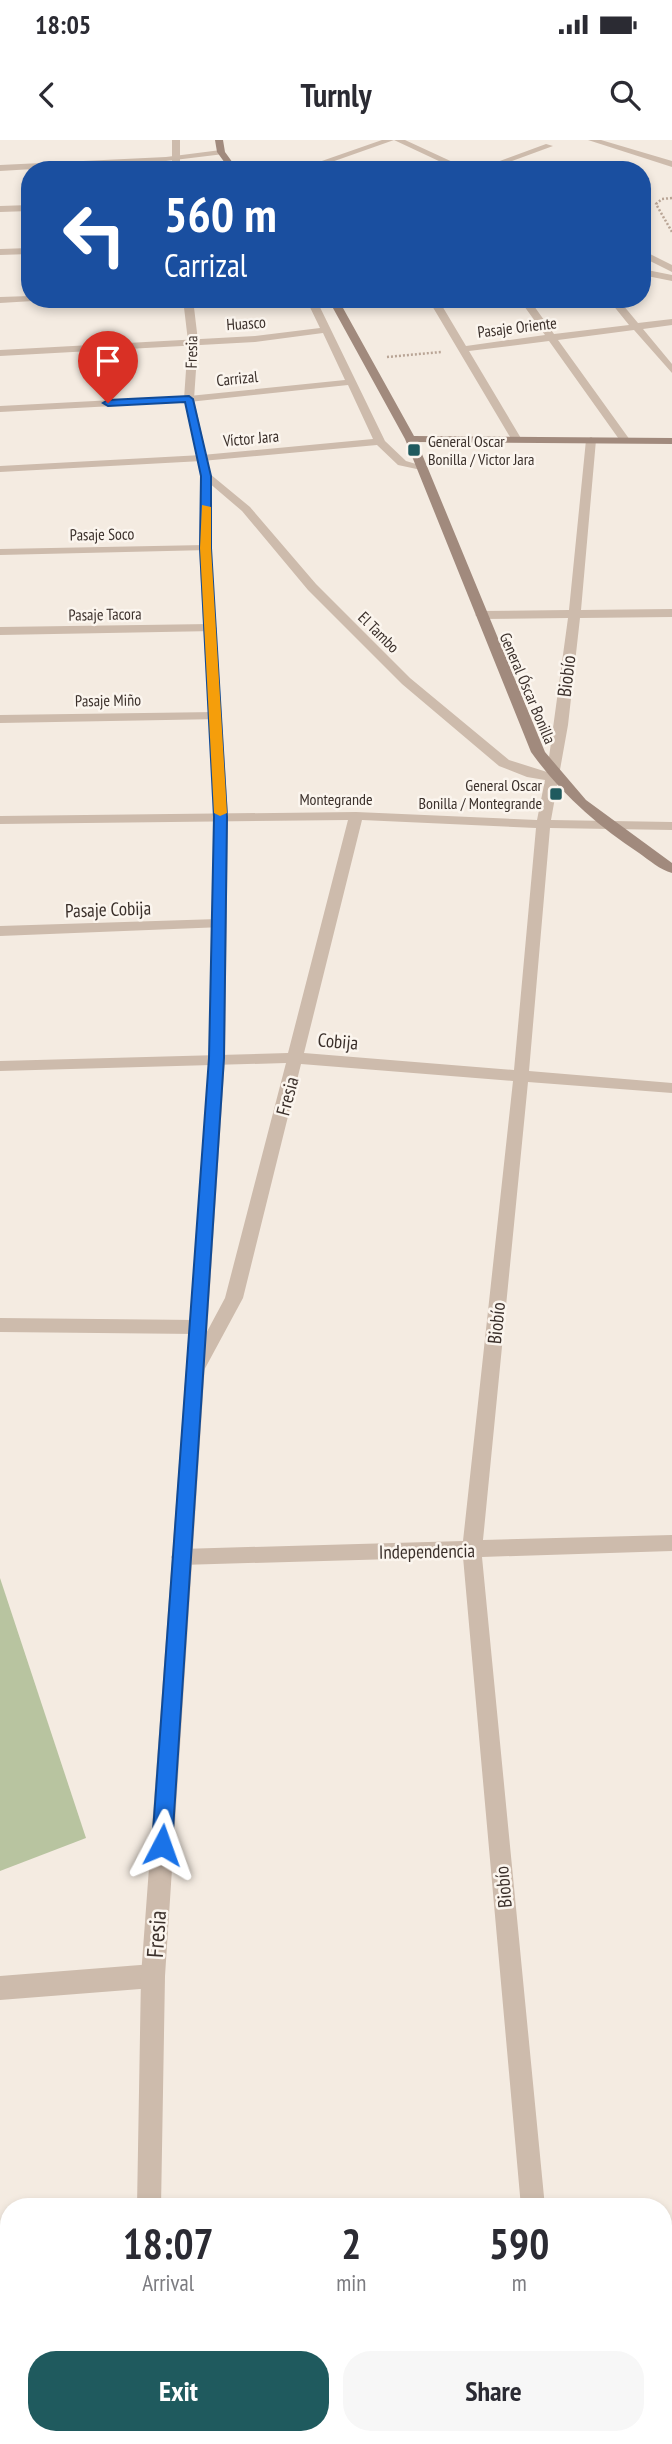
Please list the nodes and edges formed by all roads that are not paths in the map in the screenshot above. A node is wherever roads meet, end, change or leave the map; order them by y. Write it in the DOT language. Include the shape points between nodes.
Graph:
graph roads {
  1 [pos="176,140"];
  2 [pos="219,140"];
  3 [pos="390,140"];
  4 [pos="398,140"];
  5 [pos="592,140"];
  6 [pos="549,146"];
  7 [pos="221,152"];
  8 [pos="176,157"];
  9 [pos="106,161"];
  10 [pos="176,161"];
  11 [pos="228,161"];
  12 [pos="327,161"];
  13 [pos="446,161"];
  14 [pos="505,161"];
  15 [pos="672,164"];
  16 [pos="21,166"];
  17 [pos="0,167"];
  18 [pos="21,208"];
  19 [pos="0,209"];
  20 [pos="21,251"];
  21 [pos="0,252"];
  22 [pos="651,258"];
  23 [pos="672,269"];
  24 [pos="651,274"];
  25 [pos="672,278"];
  26 [pos="21,299"];
  27 [pos="0,300"];
  28 [pos="189,308"];
  29 [pos="316,308"];
  30 [pos="338,308"];
  31 [pos="438,308"];
  32 [pos="530,308"];
  33 [pos="621,308"];
  34 [pos="672,322"];
  35 [pos="634,325"];
  36 [pos="327,330"];
  37 [pos="552,339"];
  38 [pos="193,341"];
  39 [pos="463,349"];
  40 [pos="0,353"];
  41 [pos="672,370"];
  42 [pos="351,382"];
  43 [pos="189,399"];
  44 [pos="0,409"];
  45 [pos="410,439"];
  46 [pos="517,440"];
  47 [pos="591,440"];
  48 [pos="625,440"];
  49 [pos="672,441"];
  50 [pos="380,442"];
  51 [pos="202,458"];
  52 [pos="0,469"];
  53 [pos="422,469"];
  54 [pos="206,476"];
  55 [pos="205,548"];
  56 [pos="0,552"];
  57 [pos="672,613"];
  58 [pos="574,614"];
  59 [pos="481,615"];
  60 [pos="211,628"];
  61 [pos="0,631"];
  62 [pos="216,716"];
  63 [pos="0,719"];
  64 [pos="553,777"];
  65 [pos="356,816"];
  66 [pos="221,817"];
  67 [pos="0,820"];
  68 [pos="544,824"];
  69 [pos="607,825"];
  70 [pos="672,826"];
  71 [pos="672,869"];
  72 [pos="218,924"];
  73 [pos="0,932"];
  74 [pos="216,1058"];
  75 [pos="297,1058"];
  76 [pos="0,1066"];
  77 [pos="521,1076"];
  78 [pos="672,1088"];
  79 [pos="0,1325"];
  80 [pos="196,1328"];
  81 [pos="196,1368"];
  82 [pos="672,1543"];
  83 [pos="472,1549"];
  84 [pos="181,1557"];
  85 [pos="153,1976"];
  86 [pos="0,1988"];
  87 [pos="149,2198"];
  88 [pos="532,2198"];
  1 -- 8 [label="street"];
  2 -- 7 [label="main road"];
  3 -- 12 [label="street"];
  4 -- 13 [label="street"];
  5 -- 15 [label="street"];
  6 -- 14 [label="street"];
  7 -- 8 [label="street"];
  7 -- 11 [label="main road"];
  8 -- 9 [label="street"];
  8 -- 10 [label="street"];
  16 -- 17 [label="street"];
  18 -- 19 [label="street"];
  20 -- 21 [label="street"];
  22 -- 23 [label="street"];
  24 -- 25 [label="street"];
  26 -- 27 [label="street"];
  28 -- 38 [label="street, Fresia"];
  29 -- 36 [label="street"];
  30 -- 45 [label="main road, General Óscar Bonilla"];
  31 -- 39 [label="street"];
  32 -- 37 [label="street"];
  33 -- 35 [label="street"];
  34 -- 35 [label="street, Pasaje Oriente"];
  35 -- 37 [label="street, Pasaje Oriente"];
  35 -- 41 [label="street"];
  36 -- 38 [label="street, Huasco"];
  36 -- 42 [label="street"];
  37 -- 39 [label="street, Pasaje Oriente"];
  37 -- 48 [label="street"];
  38 -- 40 [label="street, Huasco"];
  38 -- 43 [label="street, Fresia"];
  39 -- 46 [label="street"];
  42 -- 43 [label="street, Carrizal"];
  42 -- 50 [label="street"];
  43 -- 44 [label="street, Carrizal"];
  43 -- 51 [label="street, Fresia"];
  45 -- 46 [label="main road"];
  45 -- 53 [label="main road, General Óscar Bonilla"];
  46 -- 47 [label="main road"];
  47 -- 48 [label="main road"];
  47 -- 58 [label="street, Biobío"];
  48 -- 49 [label="main road"];
  50 -- 51 [label="street, Víctor Jara"];
  50 -- 53 [label="street" via="402,463"];
  51 -- 52 [label="street, Víctor Jara"];
  51 -- 54 [label="street, Fresia"];
  53 -- 59 [label="main road, General Óscar Bonilla"];
  54 -- 55 [label="street, Fresia"];
  54 -- 64 [label="street, El Tambo" via="246,509 312,587 406,681 504,763"];
  55 -- 56 [label="street, Pasaje Soco"];
  55 -- 60 [label="street, Fresia"];
  57 -- 58 [label="street"];
  58 -- 59 [label="street"];
  58 -- 64 [label="street, Biobío"];
  59 -- 64 [label="main road, General Óscar Bonilla" via="538,752"];
  60 -- 61 [label="street, Pasaje Tacora"];
  60 -- 62 [label="street, Fresia"];
  62 -- 63 [label="street, Pasaje Miño"];
  62 -- 66 [label="street, Fresia"];
  64 -- 68 [label="street, Biobío"];
  64 -- 69 [label="main road, General Óscar Bonilla"];
  65 -- 66 [label="street, Montegrande"];
  65 -- 68 [label="street, Montegrande"];
  65 -- 75 [label="street, Fresia"];
  66 -- 67 [label="street, Montegrande"];
  66 -- 72 [label="street, Fresia"];
  68 -- 69 [label="street, Montegrande"];
  68 -- 77 [label="street, Biobío"];
  69 -- 70 [label="street, Montegrande"];
  69 -- 71 [label="main road, General Óscar Bonilla"];
  72 -- 73 [label="street, Pasaje Cobija"];
  72 -- 74 [label="street, Fresia"];
  74 -- 75 [label="street, Cobija"];
  74 -- 76 [label="street, Cobija"];
  74 -- 80 [label="street, Fresia"];
  75 -- 77 [label="street, Cobija"];
  75 -- 81 [label="street, Fresia" via="234,1297"];
  77 -- 78 [label="street, Cobija"];
  77 -- 83 [label="street, Biobío"];
  79 -- 80 [label="street"];
  80 -- 81 [label="street, Fresia"];
  81 -- 84 [label="street, Fresia"];
  82 -- 83 [label="street, Independencia"];
  83 -- 84 [label="street, Independencia"];
  83 -- 88 [label="street, Biobío"];
  84 -- 85 [label="street, Fresia"];
  85 -- 86 [label="street"];
  85 -- 87 [label="street, Fresia"];
}
